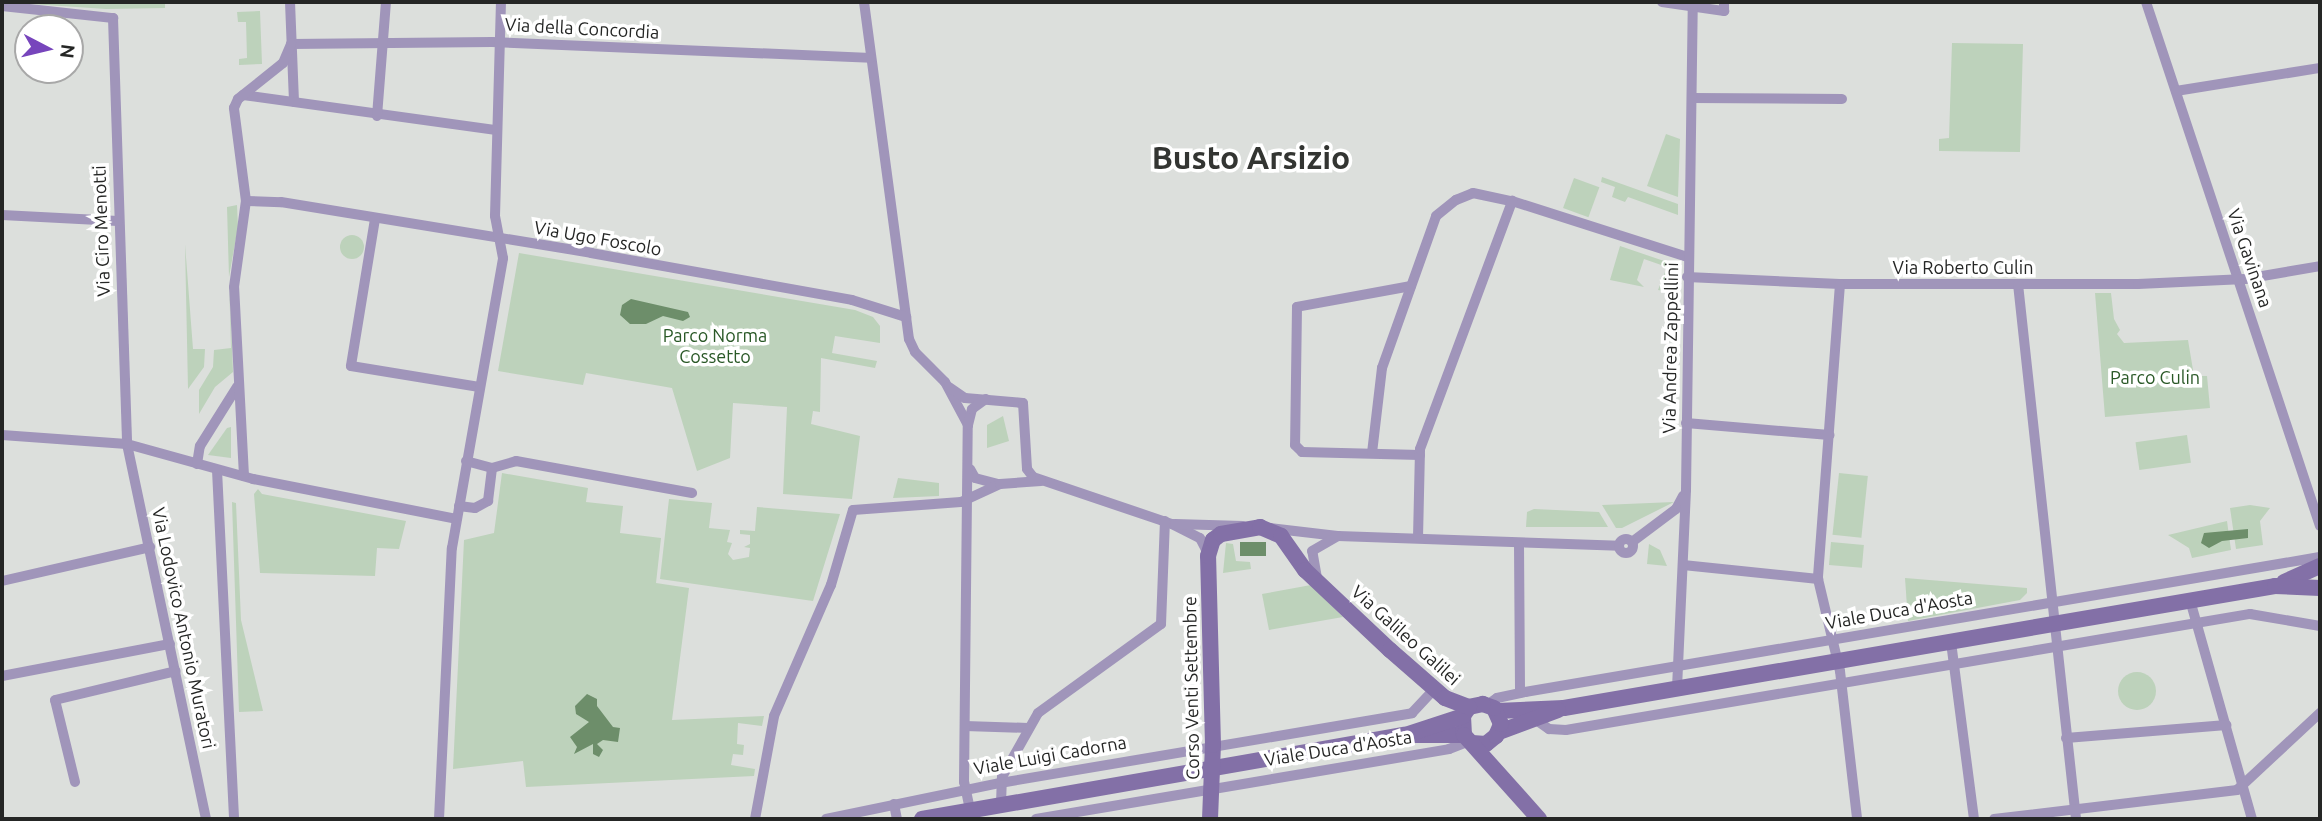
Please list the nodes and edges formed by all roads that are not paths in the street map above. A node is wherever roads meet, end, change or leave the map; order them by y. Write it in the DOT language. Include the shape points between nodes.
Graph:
graph roads {
  1 [pos="290,2"];
  2 [pos="386,2"];
  3 [pos="501,2"];
  4 [pos="864,2"];
  5 [pos="1662,2"];
  6 [pos="2146,2"];
  7 [pos="1693,4"];
  8 [pos="2,6"];
  9 [pos="1724,6"];
  10 [pos="383,41"];
  11 [pos="498,42"];
  12 [pos="291,44"];
  13 [pos="871,58"];
  14 [pos="2320,68"];
  15 [pos="2176,91"];
  16 [pos="243,96"];
  17 [pos="1692,98"];
  18 [pos="1842,99"];
  19 [pos="298,104"];
  20 [pos="377,116"];
  21 [pos="495,130"];
  22 [pos="246,201"];
  23 [pos="1512,201"];
  24 [pos="2,215"];
  25 [pos="375,219"];
  26 [pos="118,221"];
  27 [pos="501,238"];
  28 [pos="1688,257"];
  29 [pos="2320,265"];
  30 [pos="1687,277"];
  31 [pos="2239,279"];
  32 [pos="2018,284"];
  33 [pos="1840,285"];
  34 [pos="1411,286"];
  35 [pos="906,317"];
  36 [pos="239,384"];
  37 [pos="947,385"];
  38 [pos="479,387"];
  39 [pos="986,399"];
  40 [pos="221,416"];
  41 [pos="1686,423"];
  42 [pos="968,425"];
  43 [pos="240,428"];
  44 [pos="2,435"];
  45 [pos="1829,435"];
  46 [pos="127,444"];
  47 [pos="1372,453"];
  48 [pos="1420,455"];
  49 [pos="1025,457"];
  50 [pos="466,461"];
  51 [pos="197,464"];
  52 [pos="492,468"];
  53 [pos="970,469"];
  54 [pos="218,470"];
  55 [pos="244,476"];
  56 [pos="1041,481"];
  57 [pos="1013,482"];
  58 [pos="1000,485"];
  59 [pos="1686,490"];
  60 [pos="692,493"];
  61 [pos="967,501"];
  62 [pos="459,506"];
  63 [pos="456,519"];
  64 [pos="1169,522"];
  65 [pos="2320,526"];
  66 [pos="1254,527"];
  67 [pos="1338,536"];
  68 [pos="1418,538"];
  69 [pos="1519,545"];
  70 [pos="150,547"];
  71 [pos="1208,556"];
  72 [pos="2320,557"];
  73 [pos="1683,565"];
  74 [pos="2320,568"];
  75 [pos="1818,579"];
  76 [pos="2320,579"];
  77 [pos="2,581"];
  78 [pos="1320,584"];
  79 [pos="2275,586"];
  80 [pos="2320,588"];
  81 [pos="2190,600"];
  82 [pos="2053,602"];
  83 [pos="1985,614"];
  84 [pos="2196,621"];
  85 [pos="2055,623"];
  86 [pos="2320,626"];
  87 [pos="1989,635"];
  88 [pos="1831,641"];
  89 [pos="1951,642"];
  90 [pos="170,644"];
  91 [pos="2056,645"];
  92 [pos="1838,661"];
  93 [pos="1955,662"];
  94 [pos="1674,667"];
  95 [pos="176,671"];
  96 [pos="2,676"];
  97 [pos="1841,682"];
  98 [pos="1677,688"];
  99 [pos="1434,689"];
  100 [pos="1520,693"];
  101 [pos="1492,708"];
  102 [pos="1564,708"];
  103 [pos="1466,712"];
  104 [pos="2320,712"];
  105 [pos="1536,720"];
  106 [pos="2225,724"];
  107 [pos="965,726"];
  108 [pos="1028,728"];
  109 [pos="1498,734"];
  110 [pos="1405,735"];
  111 [pos="2066,738"];
  112 [pos="1468,739"];
  113 [pos="1213,745"];
  114 [pos="1212,768"];
  115 [pos="1507,778"];
  116 [pos="75,782"];
  117 [pos="1000,783"];
  118 [pos="2244,788"];
  119 [pos="1211,789"];
  120 [pos="966,790"];
  121 [pos="894,804"];
  122 [pos="1001,804"];
  123 [pos="971,814"];
  124 [pos="2076,815"];
  125 [pos="206,819"];
  126 [pos="234,819"];
  127 [pos="439,819"];
  128 [pos="755,819"];
  129 [pos="826,819"];
  130 [pos="897,819"];
  131 [pos="922,819"];
  132 [pos="1036,819"];
  133 [pos="1210,819"];
  134 [pos="1539,819"];
  135 [pos="1857,819"];
  136 [pos="1974,819"];
  137 [pos="1994,819"];
  138 [pos="2252,819"];
  1 -- 12 [label="street"];
  2 -- 10 [label="street"];
  3 -- 11 [label="street"];
  4 -- 13 [label="street"];
  5 -- 7 [label="street"];
  6 -- 15 [label="street, Via Gavinana"];
  7 -- 9 [label="street"];
  7 -- 17 [label="street, Via Andrea Zappellini"];
  8 -- 26 [label="street, Via Ciro Menotti" via="113,18"];
  10 -- 11 [label="street, Via della Concordia"];
  10 -- 12 [label="street, Via della Concordia"];
  10 -- 20 [label="street"];
  11 -- 13 [label="street, Via della Concordia"];
  11 -- 21 [label="street"];
  12 -- 16 [label="street" via="283,63"];
  12 -- 19 [label="street"];
  13 -- 35 [label="street"];
  14 -- 15 [label="street"];
  15 -- 31 [label="street, Via Gavinana"];
  16 -- 19 [label="street"];
  16 -- 22 [label="street" via="234,108"];
  17 -- 18 [label="street"];
  17 -- 28 [label="street, Via Andrea Zappellini"];
  19 -- 20 [label="street"];
  20 -- 21 [label="street"];
  21 -- 27 [label="street" via="495,216"];
  22 -- 25 [label="street, Via Ugo Foscolo" via="281,202"];
  22 -- 36 [label="street" via="234,287"];
  23 -- 28 [label="street"];
  23 -- 34 [label="street" via="1473,193 1439,211"];
  23 -- 48 [label="street"];
  24 -- 26 [label="street"];
  25 -- 27 [label="street, Via Ugo Foscolo"];
  25 -- 38 [label="street" via="352,368"];
  26 -- 46 [label="street, Via Ciro Menotti"];
  27 -- 35 [label="street, Via Ugo Foscolo" via="852,300"];
  27 -- 38 [label="street" via="503,258"];
  28 -- 30 [label="street, Via Andrea Zappellini"];
  29 -- 31 [label="street, Via Roberto Culin"];
  30 -- 33 [label="street, Via Roberto Culin"];
  30 -- 41 [label="street, Via Andrea Zappellini"];
  31 -- 32 [label="street, Via Roberto Culin"];
  31 -- 65 [label="street, Via Gavinana"];
  32 -- 33 [label="street, Via Roberto Culin"];
  32 -- 82 [label="street"];
  33 -- 45 [label="street"];
  34 -- 47 [label="street" via="1382,369"];
  34 -- 47 [label="street" via="1297,307 1295,445 1302,452"];
  35 -- 37 [label="street" via="912,349"];
  36 -- 40 [label="street"];
  36 -- 43 [label="street"];
  37 -- 39 [label="street" via="963,397"];
  37 -- 42 [label="street"];
  38 -- 50 [label="street"];
  39 -- 42 [label="street" via="972,409"];
  39 -- 49 [label="street" via="1010,402 1023,421"];
  40 -- 43 [label="street" via="235,418"];
  40 -- 51 [label="street" via="201,444"];
  41 -- 45 [label="street"];
  41 -- 59 [label="street, Via Andrea Zappellini"];
  42 -- 53 [label="street"];
  43 -- 55 [label="street"];
  44 -- 46 [label="street"];
  45 -- 75 [label="street"];
  46 -- 51 [label="street"];
  46 -- 70 [label="street, Via Lodovico Antonio Muratori"];
  47 -- 48 [label="street"];
  48 -- 68 [label="street"];
  49 -- 56 [label="street" via="1029,473"];
  49 -- 57 [label="street"];
  50 -- 52 [label="street"];
  50 -- 62 [label="street"];
  51 -- 54 [label="street"];
  52 -- 60 [label="street" via="516,461"];
  52 -- 62 [label="street" via="488,501 475,508"];
  53 -- 58 [label="street" via="975,478"];
  53 -- 61 [label="street"];
  54 -- 55 [label="street"];
  54 -- 126 [label="street"];
  55 -- 63 [label="street"];
  56 -- 57 [label="street"];
  56 -- 64 [label="street"];
  57 -- 58 [label="street"];
  58 -- 61 [label="street"];
  59 -- 69 [label="street" via="1676,509 1632,542 1623,540 1619,546"];
  59 -- 73 [label="street, Via Andrea Zappellini"];
  61 -- 107 [label="street"];
  61 -- 128 [label="street" via="859,508 851,513 831,584 774,716"];
  62 -- 63 [label="street"];
  63 -- 127 [label="street"];
  64 -- 66 [label="street"];
  64 -- 71 [label="street" via="1200,538"];
  64 -- 108 [label="street" via="1158,628 1044,708"];
  66 -- 67 [label="street"];
  66 -- 71 [label="main road" via="1219,535"];
  66 -- 78 [label="main road, Via Galileo Galilei" via="1284,538 1302,567"];
  67 -- 68 [label="street"];
  67 -- 78 [label="street" via="1312,551 1311,564"];
  68 -- 69 [label="street"];
  69 -- 100 [label="street"];
  70 -- 77 [label="street"];
  70 -- 90 [label="street, Via Lodovico Antonio Muratori"];
  71 -- 113 [label="main road, Corso Venti Settembre"];
  72 -- 82 [label="street, Viale Duca d'Aosta"];
  73 -- 75 [label="street"];
  73 -- 94 [label="street, Via Andrea Zappellini"];
  74 -- 76 [label="main road"];
  74 -- 79 [label="main road"];
  75 -- 88 [label="street"];
  78 -- 99 [label="main road, Via Galileo Galilei"];
  79 -- 80 [label="main road"];
  79 -- 81 [label="main road"];
  81 -- 84 [label="street"];
  81 -- 85 [label="main road"];
  82 -- 83 [label="street, Viale Duca d'Aosta"];
  82 -- 85 [label="street"];
  83 -- 87 [label="street"];
  83 -- 88 [label="street, Viale Duca d'Aosta"];
  84 -- 86 [label="street" via="2255,614"];
  84 -- 91 [label="street"];
  84 -- 106 [label="street"];
  85 -- 87 [label="main road"];
  85 -- 91 [label="street"];
  87 -- 89 [label="main road"];
  88 -- 92 [label="street"];
  88 -- 94 [label="street, Viale Duca d'Aosta"];
  89 -- 92 [label="main road"];
  89 -- 93 [label="street"];
  90 -- 95 [label="street, Via Lodovico Antonio Muratori"];
  90 -- 96 [label="street"];
  91 -- 93 [label="street"];
  91 -- 111 [label="street"];
  92 -- 97 [label="street"];
  92 -- 98 [label="main road"];
  93 -- 97 [label="street"];
  93 -- 136 [label="street"];
  94 -- 98 [label="street, Via Andrea Zappellini"];
  94 -- 100 [label="street, Viale Duca d'Aosta"];
  95 -- 116 [label="street" via="55,701"];
  95 -- 125 [label="street, Via Lodovico Antonio Muratori"];
  97 -- 105 [label="street" via="1566,730 1549,729"];
  97 -- 135 [label="street"];
  98 -- 102 [label="main road"];
  99 -- 103 [label="main road, Via Galileo Galilei"];
  99 -- 113 [label="street, Viale Duca d'Aosta" via="1412,713"];
  100 -- 101 [label="street, Viale Duca d'Aosta" via="1497,698"];
  101 -- 102 [label="main road"];
  101 -- 103 [label="main road, Viale Duca d'Aosta"];
  101 -- 109 [label="main road"];
  102 -- 105 [label="main road"];
  103 -- 110 [label="main road, Viale Duca d'Aosta"];
  103 -- 112 [label="main road"];
  104 -- 118 [label="street"];
  105 -- 109 [label="main road"];
  106 -- 111 [label="street"];
  106 -- 118 [label="street"];
  107 -- 108 [label="street"];
  107 -- 120 [label="street"];
  108 -- 117 [label="street"];
  109 -- 112 [label="main road" via="1486,744"];
  109 -- 115 [label="main road" via="1497,758"];
  110 -- 112 [label="main road, Viale Duca d'Aosta"];
  110 -- 114 [label="main road, Viale Duca d'Aosta"];
  111 -- 124 [label="street"];
  112 -- 115 [label="main road"];
  112 -- 119 [label="street, Viale Duca d'Aosta" via="1463,747"];
  113 -- 114 [label="main road, Corso Venti Settembre"];
  113 -- 117 [label="street, Viale Luigi Cadorna"];
  114 -- 119 [label="main road, Corso Venti Settembre"];
  114 -- 122 [label="main road"];
  115 -- 134 [label="main road"];
  117 -- 120 [label="street, Viale Luigi Cadorna"];
  117 -- 122 [label="street"];
  118 -- 124 [label="street"];
  118 -- 138 [label="street"];
  119 -- 132 [label="street"];
  119 -- 133 [label="main road, Corso Venti Settembre"];
  120 -- 121 [label="street, Viale Luigi Cadorna"];
  120 -- 123 [label="street"];
  121 -- 129 [label="street, Viale Luigi Cadorna"];
  121 -- 130 [label="street"];
  122 -- 123 [label="main road"];
  123 -- 131 [label="main road"];
  124 -- 137 [label="street"];
}
